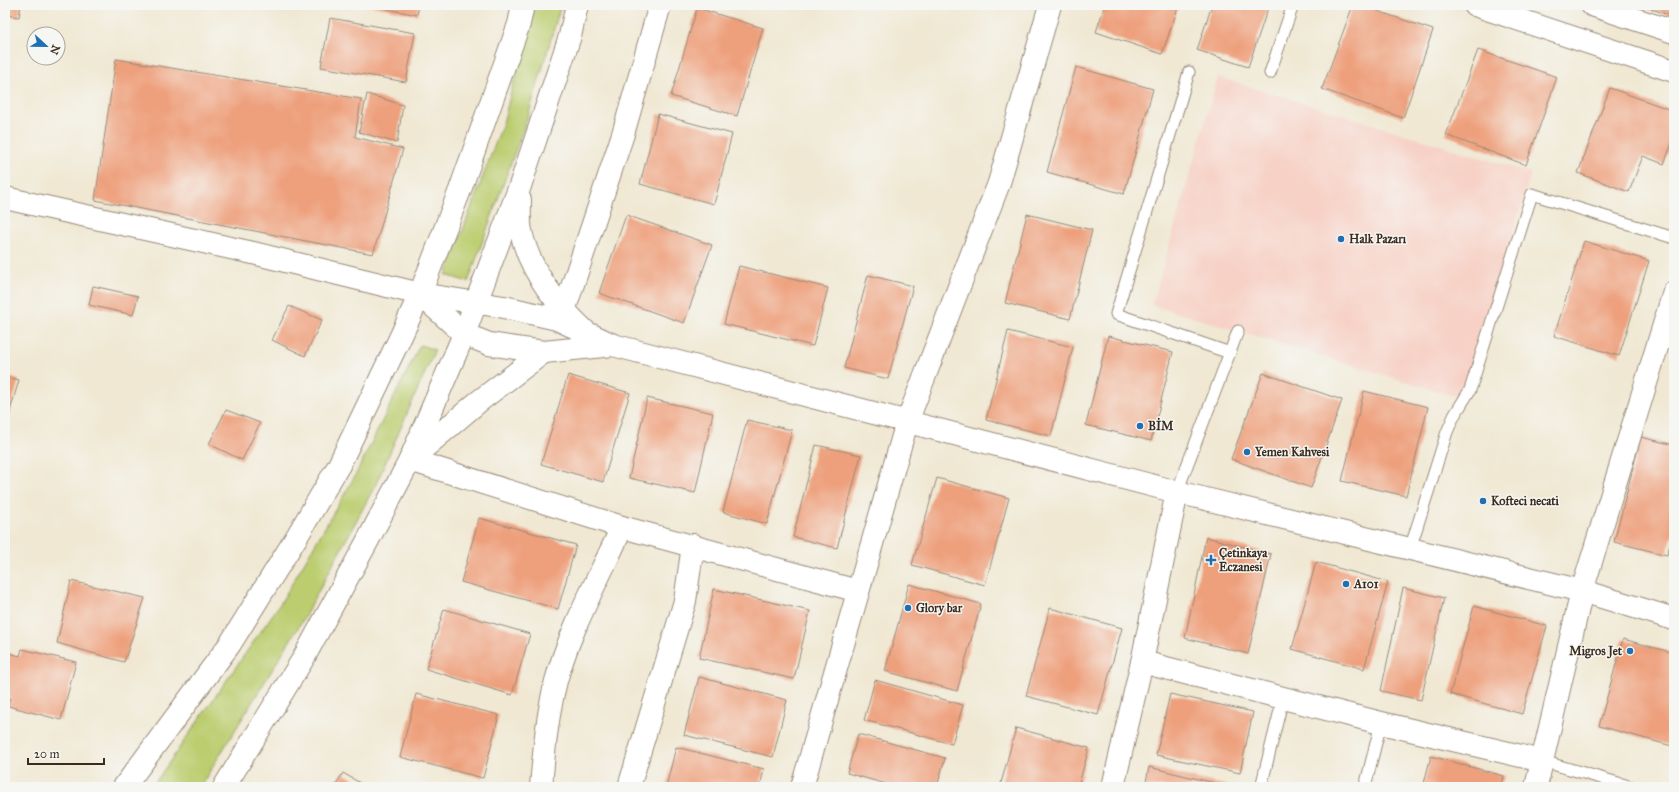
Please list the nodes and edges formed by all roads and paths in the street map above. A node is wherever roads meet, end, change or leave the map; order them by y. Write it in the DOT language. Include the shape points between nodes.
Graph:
graph roads {
  1 [pos="523,5"];
  2 [pos="577,5"];
  3 [pos="660,5"];
  4 [pos="1050,5"];
  5 [pos="1293,5"];
  6 [pos="1475,5"];
  7 [pos="1592,5"];
  8 [pos="1674,32"];
  9 [pos="1674,71"];
  10 [pos="1189,72"];
  11 [pos="1270,73"];
  12 [pos="520,186"];
  13 [pos="5,198"];
  14 [pos="1674,238"];
  15 [pos="1674,292"];
  16 [pos="420,294"];
  17 [pos="476,304"];
  18 [pos="564,312"];
  19 [pos="1238,331"];
  20 [pos="586,332"];
  21 [pos="464,334"];
  22 [pos="613,345"];
  23 [pos="544,352"];
  24 [pos="1230,353"];
  25 [pos="907,422"];
  26 [pos="410,460"];
  27 [pos="1177,492"];
  28 [pos="622,527"];
  29 [pos="693,545"];
  30 [pos="1410,549"];
  31 [pos="858,591"];
  32 [pos="1582,591"];
  33 [pos="1674,619"];
  34 [pos="1142,662"];
  35 [pos="1283,698"];
  36 [pos="1381,723"];
  37 [pos="1542,761"];
  38 [pos="124,787"];
  39 [pos="224,787"];
  40 [pos="541,787"];
  41 [pos="629,787"];
  42 [pos="802,787"];
  43 [pos="1113,787"];
  44 [pos="1261,787"];
  45 [pos="1365,787"];
  46 [pos="1536,787"];
  47 [pos="1632,787"];
  1 -- 16 [label="main road" via="519,24 460,190"];
  2 -- 12 [label="main road" via="570,36"];
  3 -- 18 [label="main road" via="623,134"];
  4 -- 25 [label="main road" via="999,183"];
  5 -- 11 [label="lane"];
  6 -- 9 [label="main road"];
  7 -- 8 [label="main road"];
  10 -- 24 [label="lane" via="1116,314"];
  12 -- 17 [label="main road"];
  12 -- 18 [label="main road" via="520,230 529,257"];
  13 -- 16 [label="main road" via="253,252"];
  14 -- 30 [label="lane" via="1532,194 1470,390 1447,432"];
  15 -- 32 [label="main road"];
  16 -- 17 [label="main road"];
  16 -- 21 [label="main road"];
  16 -- 38 [label="main road" via="339,465 296,538 230,644"];
  17 -- 20 [label="main road" via="504,307 557,319"];
  17 -- 21 [label="main road"];
  18 -- 20 [label="main road"];
  19 -- 24 [label="lane"];
  20 -- 22 [label="main road"];
  21 -- 23 [label="main road" via="489,344"];
  21 -- 26 [label="main road"];
  22 -- 23 [label="main road"];
  22 -- 25 [label="main road"];
  23 -- 26 [label="main road" via="478,402"];
  24 -- 27 [label="lane"];
  25 -- 27 [label="main road"];
  25 -- 31 [label="main road"];
  26 -- 28 [label="main road"];
  26 -- 39 [label="main road" via="302,659"];
  27 -- 30 [label="main road"];
  27 -- 34 [label="main road"];
  28 -- 29 [label="main road"];
  28 -- 40 [label="main road" via="573,635 556,681 545,740"];
  29 -- 31 [label="main road"];
  29 -- 41 [label="main road" via="685,601"];
  30 -- 32 [label="main road"];
  31 -- 42 [label="main road"];
  32 -- 33 [label="main road"];
  32 -- 37 [label="main road"];
  34 -- 35 [label="main road"];
  34 -- 43 [label="main road"];
  35 -- 36 [label="main road"];
  35 -- 44 [label="lane"];
  36 -- 37 [label="main road"];
  36 -- 45 [label="lane"];
  37 -- 46 [label="main road"];
  37 -- 47 [label="lane"];
}
